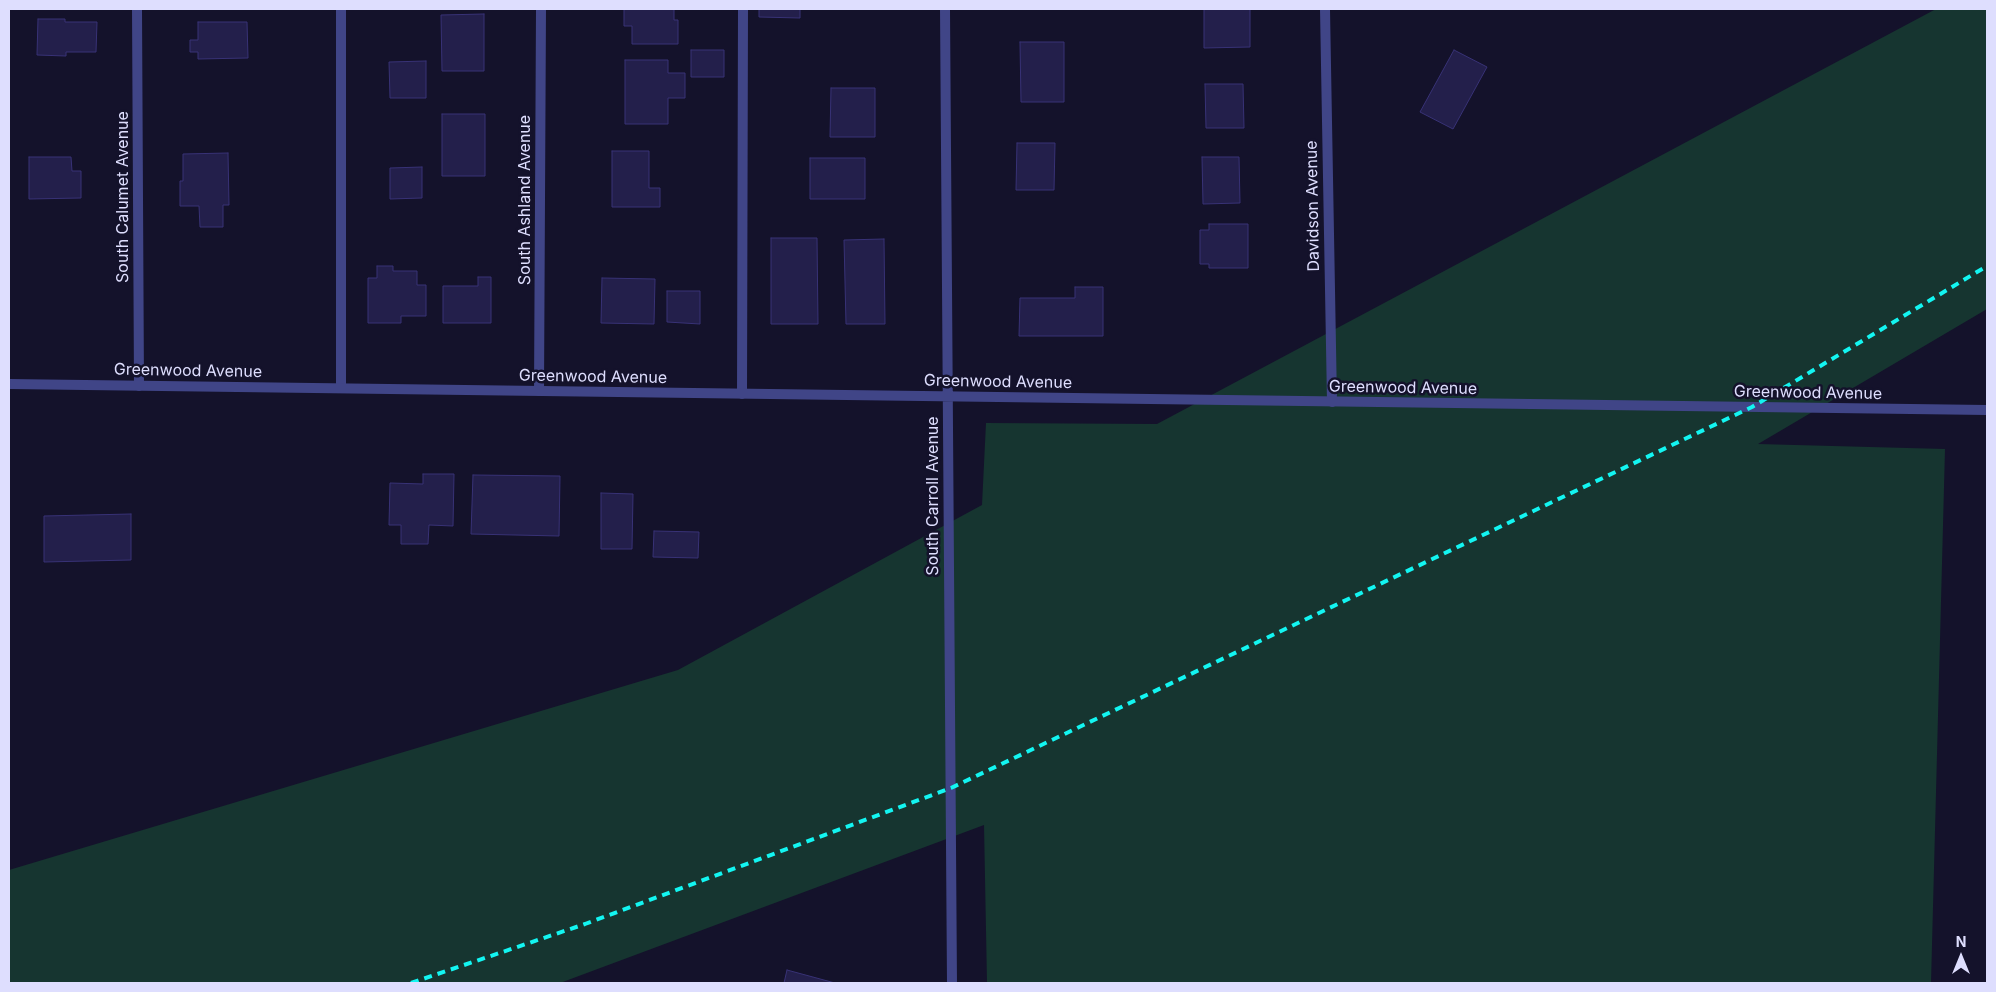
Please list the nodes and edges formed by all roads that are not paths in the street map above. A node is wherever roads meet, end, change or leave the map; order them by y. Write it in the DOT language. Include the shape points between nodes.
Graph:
graph roads {
  1 [pos="137,9"];
  2 [pos="340,9"];
  3 [pos="541,9"];
  4 [pos="743,9"];
  5 [pos="944,9"];
  6 [pos="1325,9"];
  7 [pos="9,384"];
  8 [pos="139,386"];
  9 [pos="340,388"];
  10 [pos="540,391"];
  11 [pos="742,394"];
  12 [pos="948,396"];
  13 [pos="1332,402"];
  14 [pos="1987,410"];
  15 [pos="952,983"];
  1 -- 8 [label="street, South Calumet Avenue"];
  2 -- 9 [label="street"];
  3 -- 10 [label="street, South Ashland Avenue"];
  4 -- 11 [label="street"];
  5 -- 12 [label="street, South Carroll Avenue"];
  6 -- 13 [label="street, Davidson Avenue"];
  7 -- 8 [label="street, Greenwood Avenue"];
  8 -- 9 [label="street, Greenwood Avenue"];
  9 -- 10 [label="street, Greenwood Avenue"];
  10 -- 11 [label="street, Greenwood Avenue"];
  11 -- 12 [label="street, Greenwood Avenue"];
  12 -- 13 [label="street, Greenwood Avenue"];
  12 -- 15 [label="street, South Carroll Avenue"];
  13 -- 14 [label="street, Greenwood Avenue"];
}
